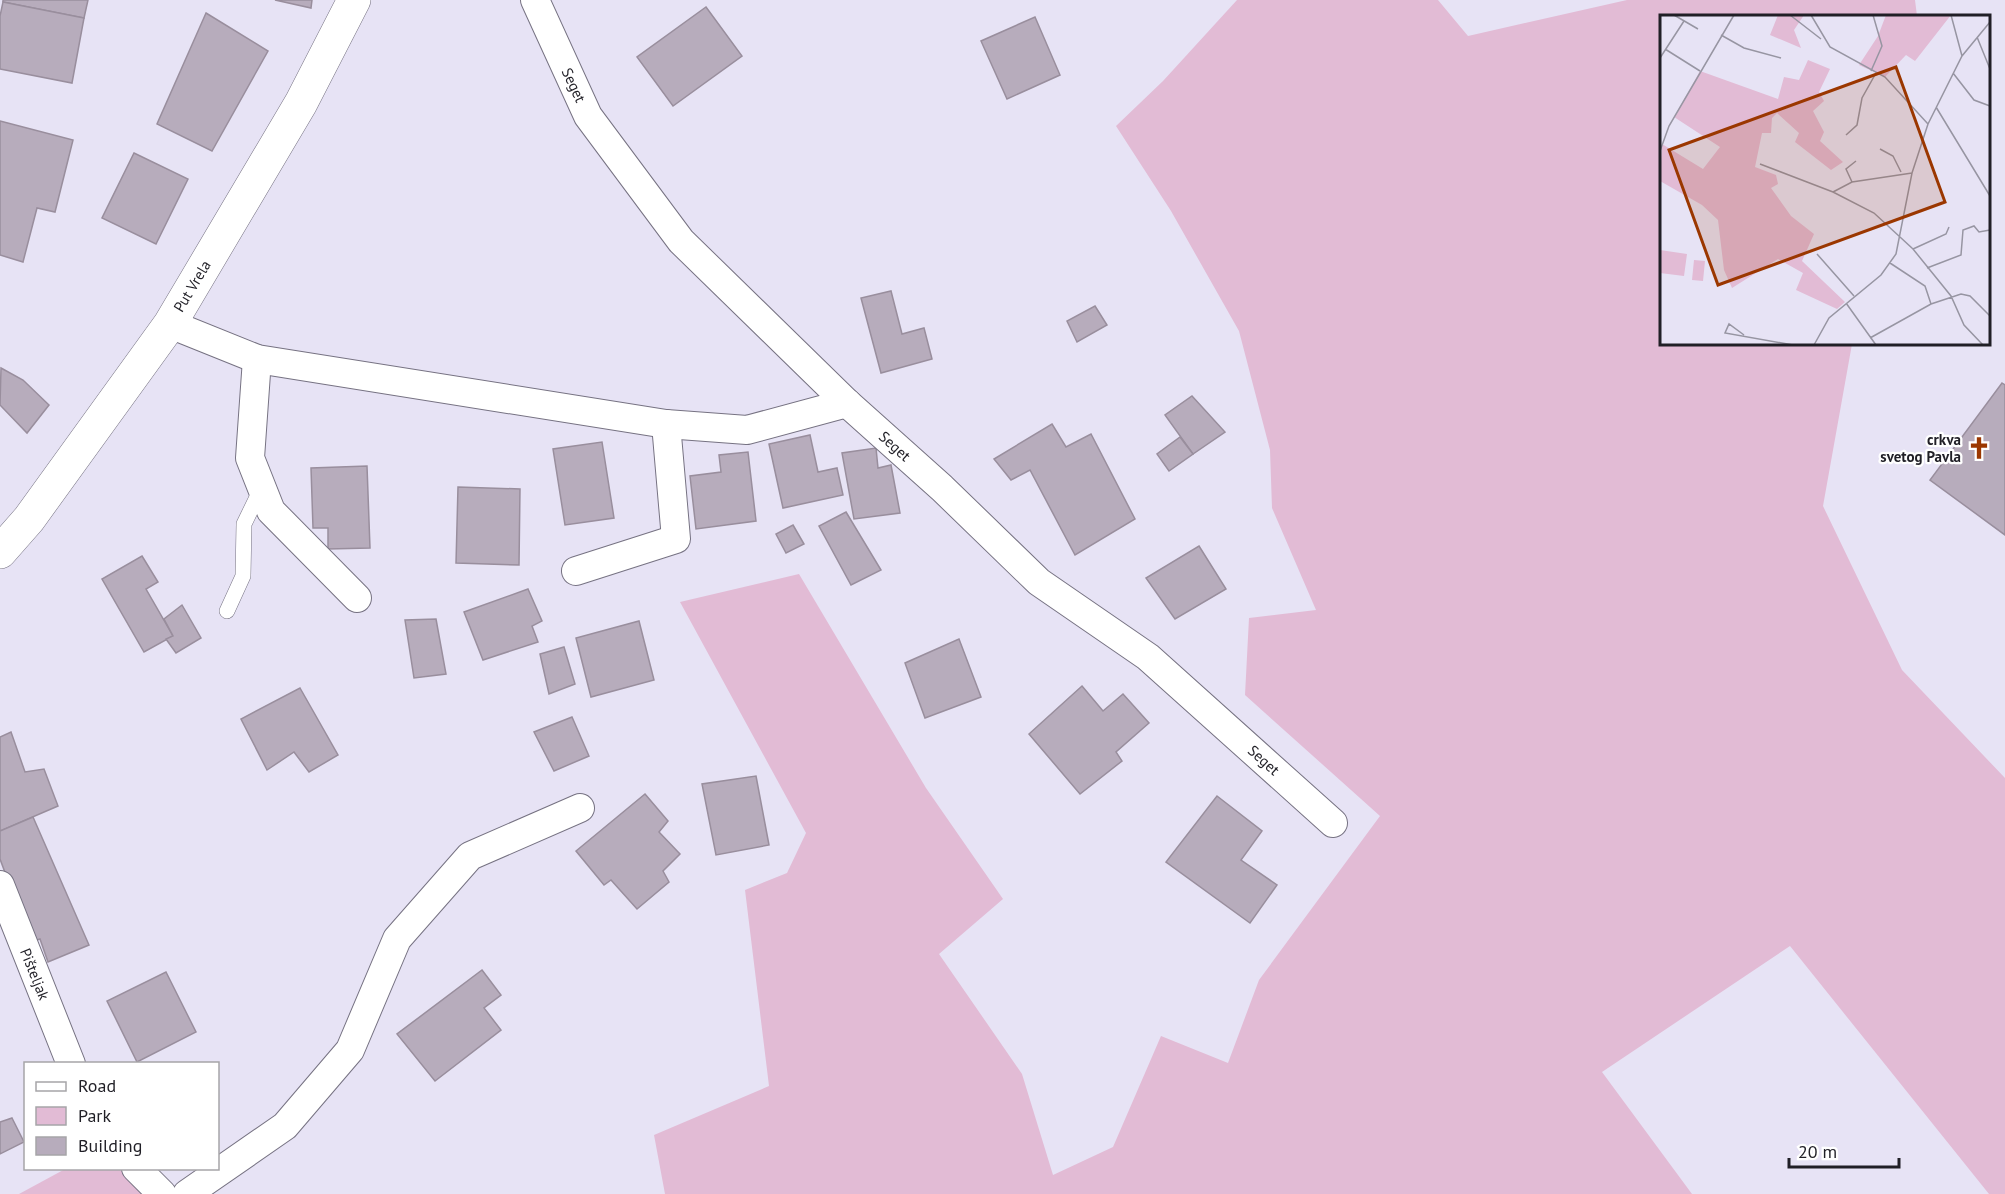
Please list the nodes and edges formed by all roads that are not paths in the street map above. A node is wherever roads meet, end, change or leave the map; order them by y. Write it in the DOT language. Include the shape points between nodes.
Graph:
graph roads {
  1 [pos="354,0"];
  2 [pos="535,0"];
  3 [pos="170,324"];
  4 [pos="257,358"];
  5 [pos="847,403"];
  6 [pos="666,424"];
  7 [pos="262,487"];
  8 [pos="0,552"];
  9 [pos="576,570"];
  10 [pos="357,598"];
  11 [pos="227,611"];
  12 [pos="580,808"];
  13 [pos="1333,823"];
  14 [pos="0,885"];
  15 [pos="70,1062"];
  16 [pos="138,1170"];
  17 [pos="162,1194"];
  18 [pos="188,1194"];
  1 -- 3 [label="main road, Put Vrela" via="301,103"];
  2 -- 5 [label="street, Seget" via="588,116 681,241"];
  3 -- 4 [label="street"];
  3 -- 8 [label="main road, Put Vrela" via="29,519"];
  4 -- 6 [label="street"];
  4 -- 7 [label="street" via="250,458"];
  5 -- 6 [label="street" via="747,430"];
  5 -- 13 [label="street, Seget" via="1039,582 1148,657"];
  6 -- 9 [label="street" via="676,539"];
  7 -- 10 [label="street" via="272,511"];
  7 -- 11 [label="lane" via="244,524 243,576"];
  12 -- 18 [label="street" via="470,856 397,939 350,1050 285,1126"];
  14 -- 15 [label="street, Pišteljak"];
  16 -- 17 [label="street"];
}
